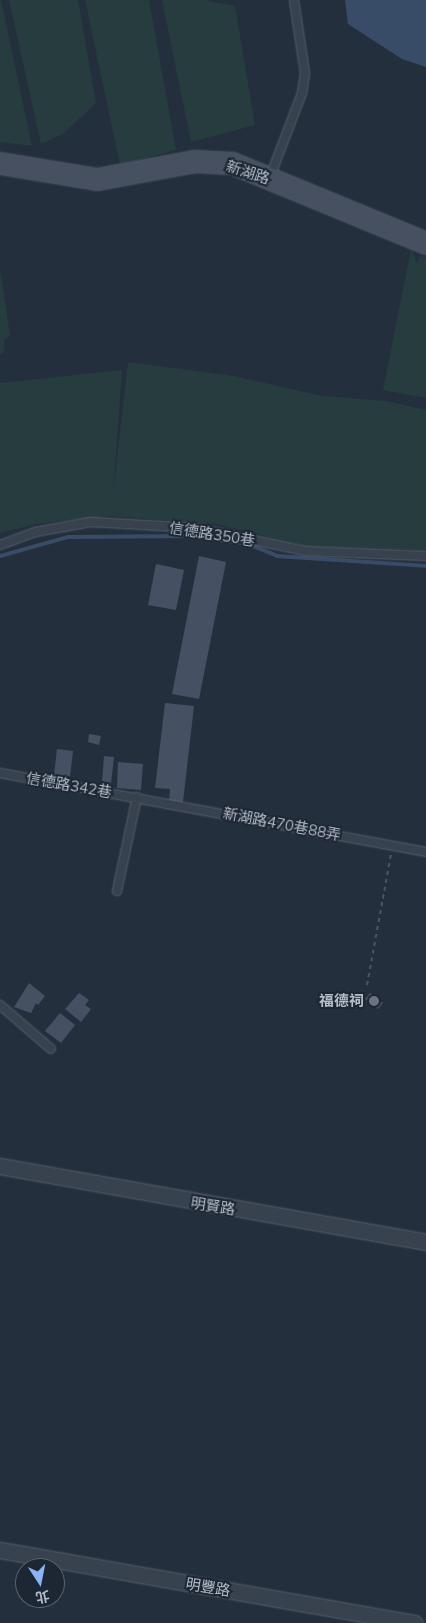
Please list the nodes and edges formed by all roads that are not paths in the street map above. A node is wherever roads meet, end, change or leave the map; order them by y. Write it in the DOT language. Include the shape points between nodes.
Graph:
graph roads {
  1 [pos="294,0"];
  2 [pos="0,163"];
  3 [pos="269,178"];
  4 [pos="426,242"];
  5 [pos="0,545"];
  6 [pos="426,556"];
  7 [pos="0,773"];
  8 [pos="137,797"];
  9 [pos="426,852"];
  10 [pos="117,891"];
  11 [pos="0,1005"];
  12 [pos="51,1049"];
  13 [pos="0,1166"];
  14 [pos="426,1242"];
  15 [pos="0,1550"];
  16 [pos="415,1623"];
  1 -- 3 [label="lane" via="305,73 302,93"];
  2 -- 3 [label="street, 新湖路" via="97,179 196,161 232,163"];
  3 -- 4 [label="street, 新湖路"];
  5 -- 6 [label="lane, 信德路350巷" via="35,532 91,522 197,528 305,551"];
  7 -- 8 [label="lane, 信德路342巷"];
  8 -- 9 [label="lane, 新湖路470巷88弄"];
  8 -- 10 [label="lane"];
  11 -- 12 [label="lane"];
  13 -- 14 [label="street, 明賢路"];
  15 -- 16 [label="street, 明豐路"];
}
